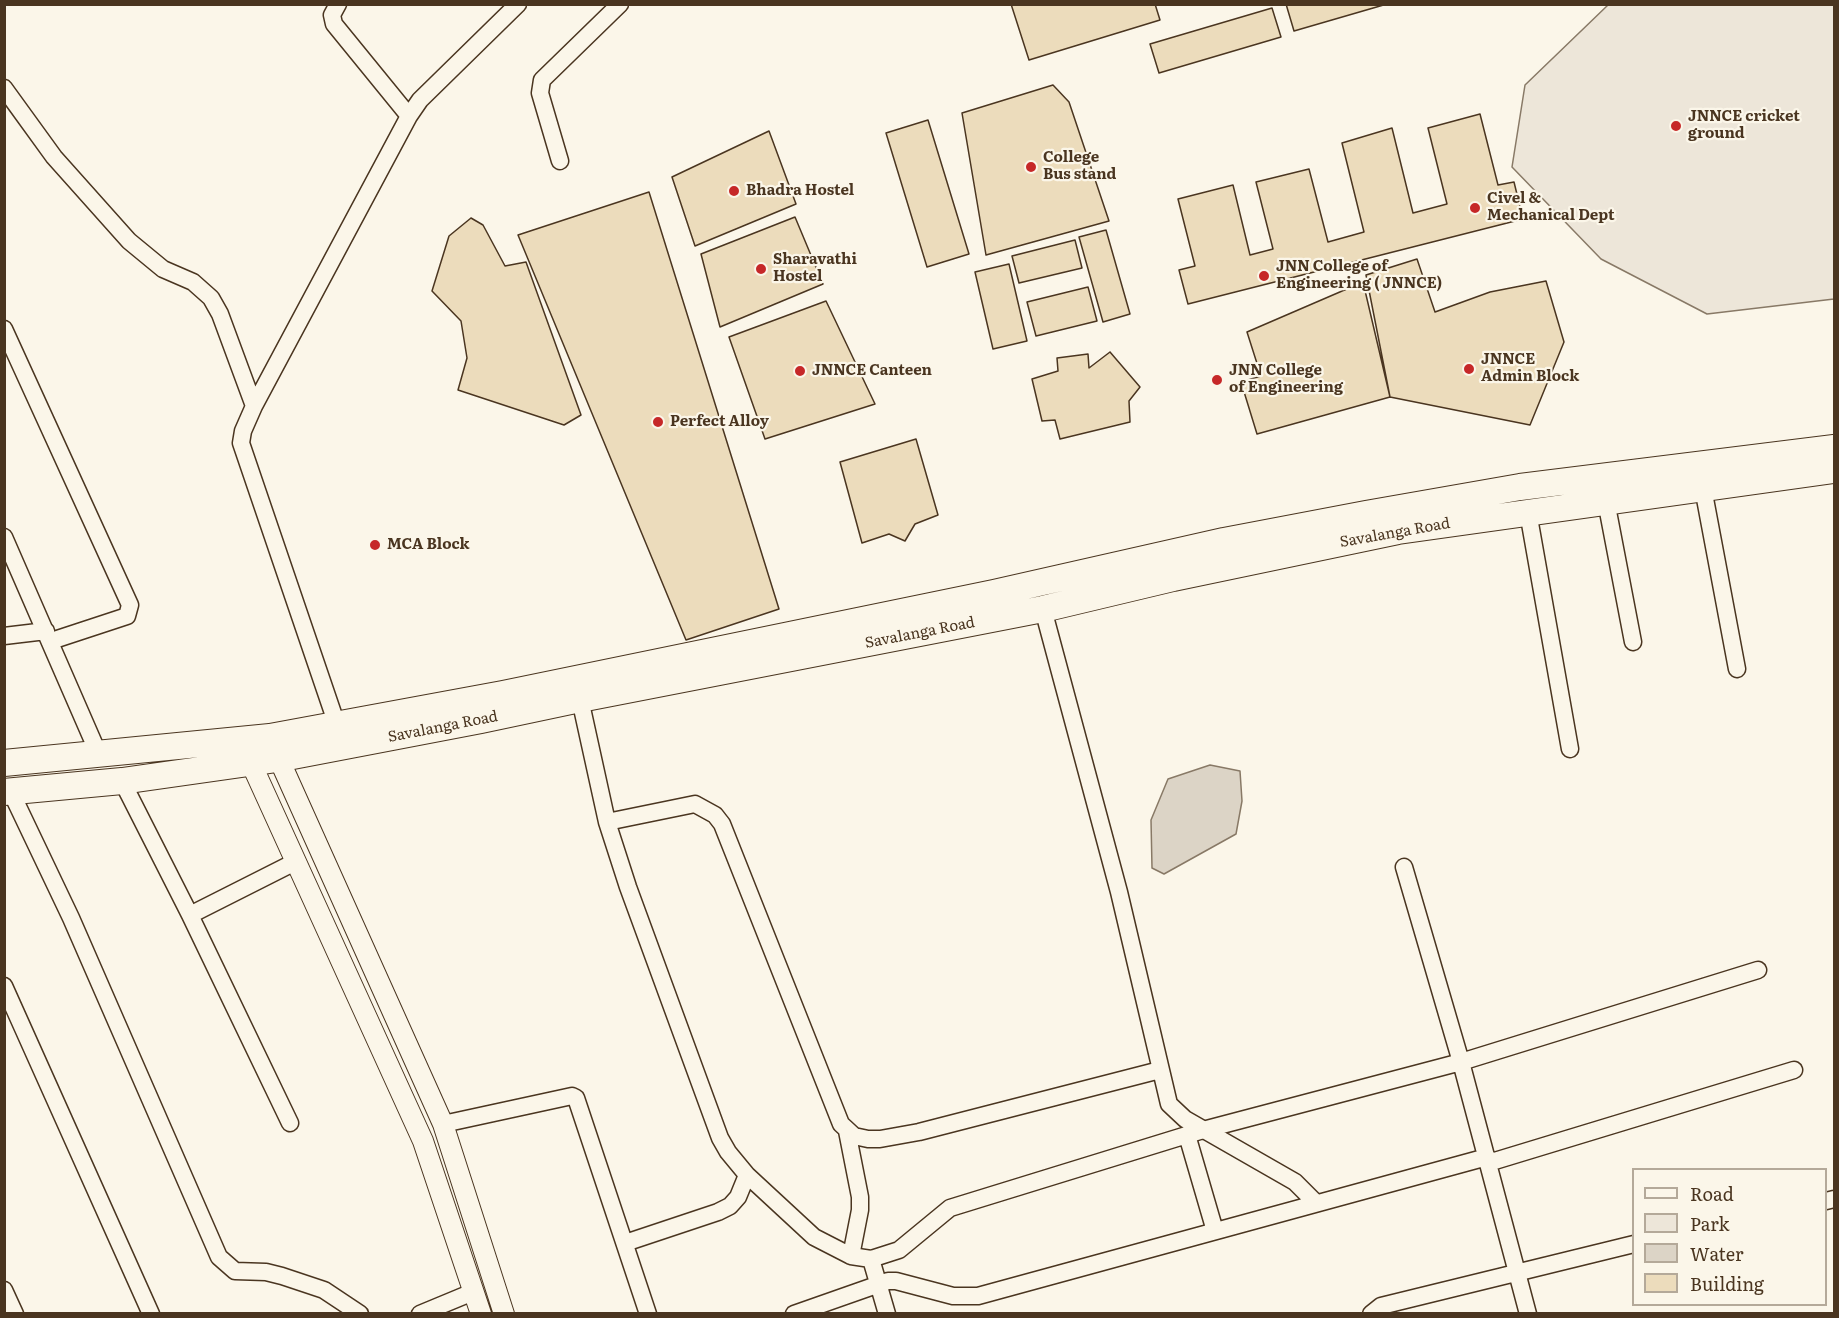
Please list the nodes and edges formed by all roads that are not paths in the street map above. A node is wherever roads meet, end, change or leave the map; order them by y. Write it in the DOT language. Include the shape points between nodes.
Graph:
graph roads {
  1 [pos="338,4"];
  2 [pos="518,4"];
  3 [pos="620,4"];
  4 [pos="4,88"];
  5 [pos="409,116"];
  6 [pos="560,161"];
  7 [pos="4,329"];
  8 [pos="254,406"];
  9 [pos="1834,448"];
  10 [pos="1834,470"];
  11 [pos="1703,488"];
  12 [pos="1606,501"];
  13 [pos="1528,512"];
  14 [pos="5,540"];
  15 [pos="1043,609"];
  16 [pos="4,636"];
  17 [pos="48,636"];
  18 [pos="1633,642"];
  19 [pos="1737,669"];
  20 [pos="580,699"];
  21 [pos="337,725"];
  22 [pos="273,748"];
  23 [pos="1570,748"];
  24 [pos="246,752"];
  25 [pos="99,755"];
  26 [pos="4,763"];
  27 [pos="122,781"];
  28 [pos="8,792"];
  29 [pos="607,822"];
  30 [pos="295,862"];
  31 [pos="1404,867"];
  32 [pos="190,915"];
  33 [pos="1758,970"];
  34 [pos="4,987"];
  35 [pos="1461,1062"];
  36 [pos="1160,1070"];
  37 [pos="1794,1070"];
  38 [pos="290,1123"];
  39 [pos="443,1124"];
  40 [pos="1203,1130"];
  41 [pos="847,1131"];
  42 [pos="1187,1135"];
  43 [pos="1487,1160"];
  44 [pos="747,1175"];
  45 [pos="1316,1203"];
  46 [pos="1215,1231"];
  47 [pos="625,1243"];
  48 [pos="1632,1244"];
  49 [pos="851,1256"];
  50 [pos="871,1259"];
  51 [pos="1517,1273"];
  52 [pos="879,1284"];
  53 [pos="4,1290"];
  54 [pos="473,1292"];
  55 [pos="15,1314"];
  56 [pos="151,1314"];
  57 [pos="360,1314"];
  58 [pos="420,1314"];
  59 [pos="481,1314"];
  60 [pos="504,1314"];
  61 [pos="648,1314"];
  62 [pos="794,1314"];
  63 [pos="887,1314"];
  64 [pos="1371,1314"];
  65 [pos="1528,1314"];
  1 -- 5 [label="street" via="332,15 334,24"];
  2 -- 5 [label="street" via="420,100"];
  3 -- 6 [label="street" via="542,80 540,93"];
  4 -- 8 [label="street" via="54,157 129,241 163,269 193,282 212,298"];
  5 -- 8 [label="street"];
  7 -- 17 [label="street" via="130,604 127,616"];
  8 -- 21 [label="street" via="241,443"];
  9 -- 21 [label="main road, Savalanga Road" via="1520,487 1366,514"];
  10 -- 11 [label="main road, Savalanga Road"];
  11 -- 12 [label="main road, Savalanga Road"];
  11 -- 19 [label="street"];
  12 -- 13 [label="main road, Savalanga Road"];
  12 -- 18 [label="street"];
  13 -- 15 [label="main road, Savalanga Road" via="1398,531"];
  13 -- 23 [label="street"];
  14 -- 17 [label="street"];
  15 -- 20 [label="main road, Savalanga Road"];
  15 -- 36 [label="street" via="1119,892"];
  16 -- 17 [label="street"];
  17 -- 25 [label="street"];
  20 -- 22 [label="main road, Savalanga Road" via="481,720"];
  20 -- 29 [label="street"];
  21 -- 22 [label="main road, Savalanga Road"];
  22 -- 24 [label="main road, Savalanga Road"];
  22 -- 39 [label="street"];
  24 -- 25 [label="main road, Savalanga Road"];
  24 -- 27 [label="main road, Savalanga Road"];
  24 -- 30 [label="street"];
  25 -- 26 [label="main road, Savalanga Road"];
  27 -- 28 [label="main road, Savalanga Road"];
  27 -- 32 [label="street"];
  28 -- 57 [label="street" via="71,918 219,1257 235,1271 266,1272 324,1290"];
  29 -- 41 [label="street" via="695,804 715,814"];
  29 -- 44 [label="street" via="720,1138"];
  30 -- 32 [label="street"];
  30 -- 54 [label="street" via="423,1141"];
  31 -- 35 [label="street"];
  32 -- 38 [label="street"];
  33 -- 35 [label="street"];
  34 -- 56 [label="street"];
  35 -- 40 [label="street"];
  35 -- 43 [label="street"];
  36 -- 40 [label="street" via="1169,1104"];
  36 -- 41 [label="street" via="919,1132 868,1139"];
  37 -- 43 [label="street"];
  39 -- 47 [label="street" via="576,1098"];
  39 -- 60 [label="street"];
  40 -- 42 [label="street"];
  40 -- 45 [label="street" via="1295,1182"];
  41 -- 49 [label="street" via="860,1197"];
  42 -- 46 [label="street"];
  42 -- 50 [label="street" via="950,1208 899,1250"];
  43 -- 45 [label="street"];
  43 -- 51 [label="street"];
  44 -- 47 [label="street" via="730,1206"];
  44 -- 49 [label="street" via="814,1237"];
  45 -- 46 [label="street"];
  46 -- 52 [label="street" via="978,1296 953,1296 896,1281"];
  47 -- 61 [label="street"];
  48 -- 51 [label="street"];
  49 -- 50 [label="street"];
  50 -- 52 [label="street"];
  51 -- 64 [label="street" via="1381,1306"];
  51 -- 65 [label="street"];
  52 -- 62 [label="street"];
  52 -- 63 [label="street"];
  53 -- 55 [label="street"];
  54 -- 58 [label="street"];
  54 -- 59 [label="street"];
}
